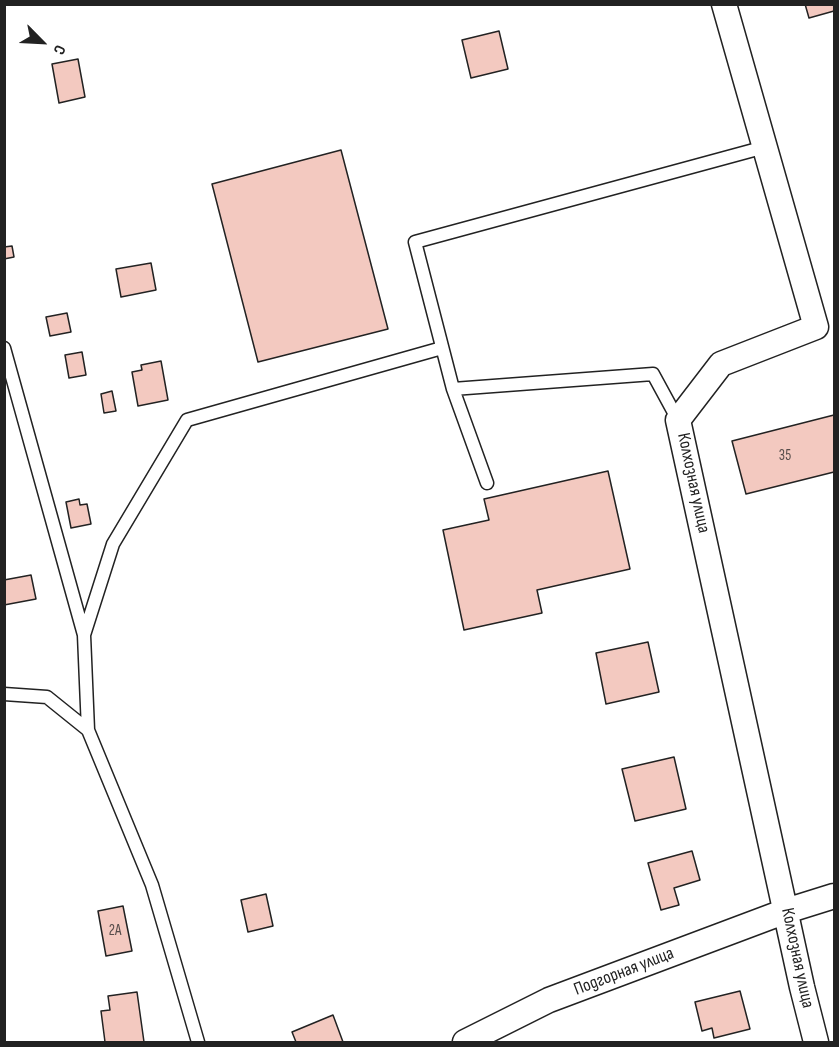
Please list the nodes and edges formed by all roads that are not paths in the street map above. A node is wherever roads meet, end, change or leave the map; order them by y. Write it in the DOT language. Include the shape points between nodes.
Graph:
graph roads {
  1 [pos="724,4"];
  2 [pos="765,147"];
  3 [pos="4,348"];
  4 [pos="442,348"];
  5 [pos="453,389"];
  6 [pos="678,420"];
  7 [pos="487,483"];
  8 [pos="84,635"];
  9 [pos="4,694"];
  10 [pos="88,730"];
  11 [pos="834,897"];
  12 [pos="786,911"];
  13 [pos="198,1042"];
  14 [pos="465,1042"];
  15 [pos="816,1042"];
  1 -- 2 [label="street, Колхозная улица"];
  2 -- 4 [label="lane" via="415,242"];
  2 -- 6 [label="street, Колхозная улица" via="816,327 721,364"];
  3 -- 8 [label="lane"];
  4 -- 5 [label="lane"];
  4 -- 8 [label="lane" via="187,420 113,544"];
  5 -- 6 [label="lane" via="652,374"];
  5 -- 7 [label="lane"];
  6 -- 12 [label="street, Колхозная улица"];
  8 -- 10 [label="lane"];
  9 -- 10 [label="lane" via="47,697"];
  10 -- 13 [label="lane" via="152,885"];
  11 -- 12 [label="street, Подгорная улица"];
  12 -- 14 [label="street, Подгорная улица" via="549,1000"];
  12 -- 15 [label="street, Колхозная улица"];
}
